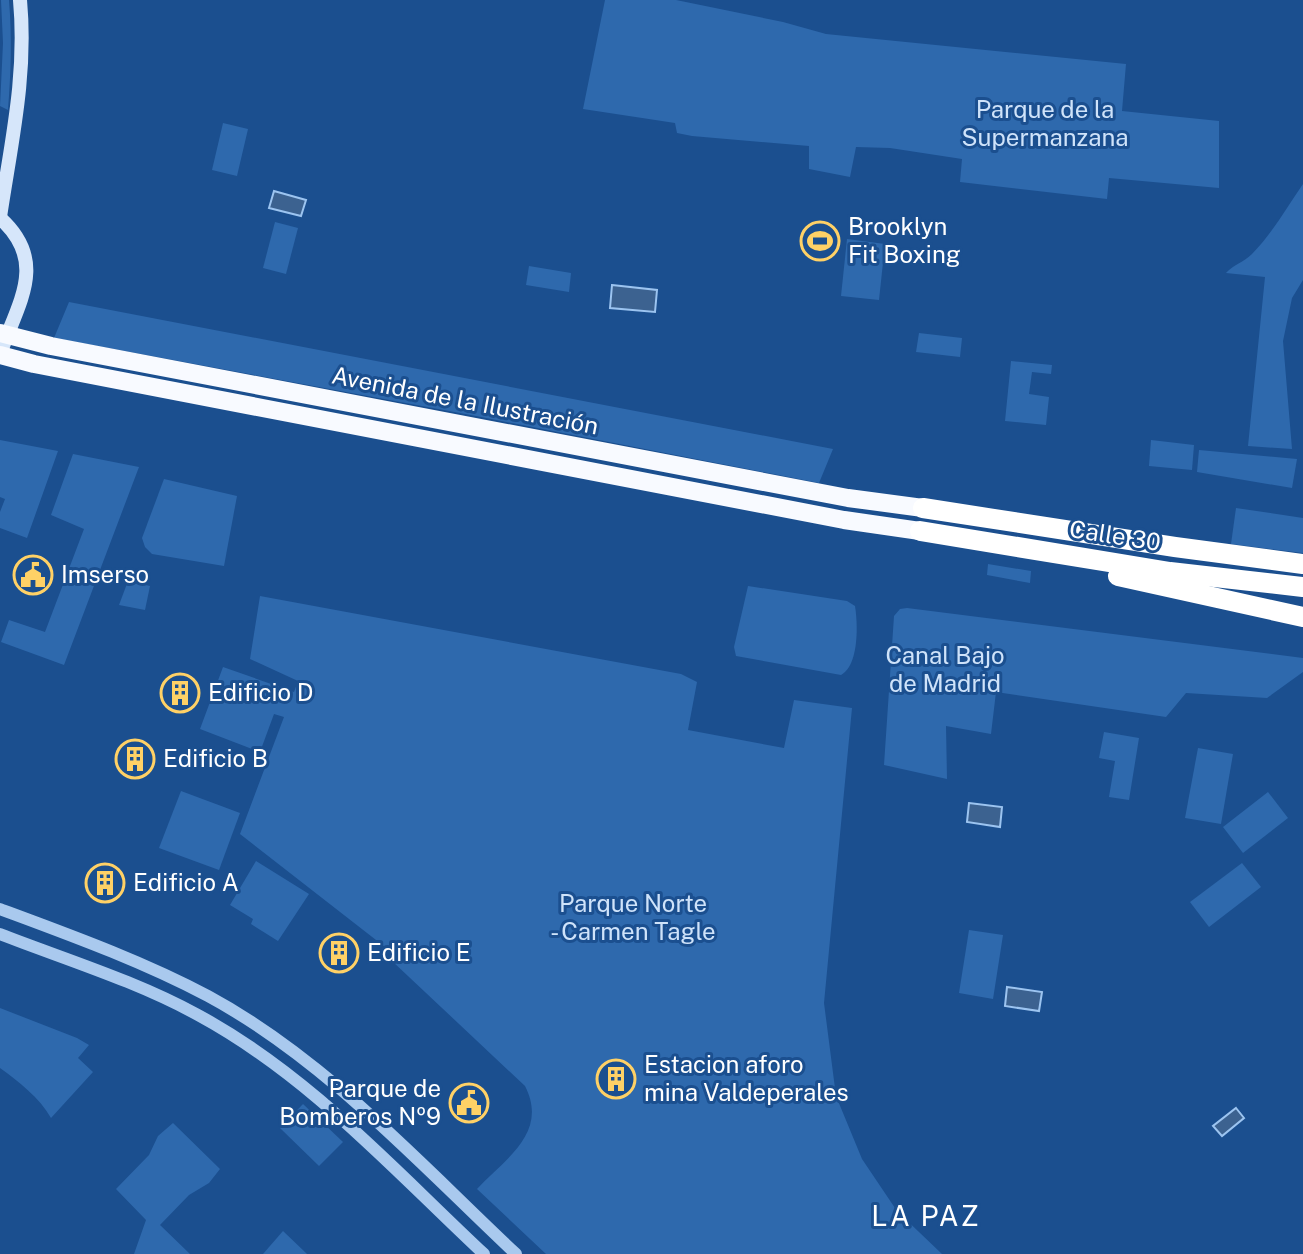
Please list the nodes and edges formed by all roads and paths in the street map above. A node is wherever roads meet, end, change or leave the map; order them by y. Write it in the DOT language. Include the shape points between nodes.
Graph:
graph roads {
  1 [pos="20,0"];
  2 [pos="0,218"];
  3 [pos="3,334"];
  4 [pos="0,354"];
  5 [pos="923,508"];
  6 [pos="920,531"];
  7 [pos="956,537"];
  8 [pos="1297,565"];
  9 [pos="1170,572"];
  10 [pos="1303,587"];
  11 [pos="1303,596"];
  12 [pos="1303,617"];
  13 [pos="0,909"];
  14 [pos="0,934"];
  15 [pos="484,1254"];
  16 [pos="516,1254"];
  1 -- 2 [label="main road" via="24,47"];
  2 -- 3 [label="main road" via="20,240 28,265 28,280"];
  3 -- 4 [label="main road"];
  3 -- 5 [label="highway, Avenida de la Ilustración" via="572,446"];
  4 -- 6 [label="highway, Avenida de la Ilustración"];
  5 -- 8 [label="highway"];
  6 -- 7 [label="highway, Calle 30"];
  7 -- 9 [label="highway, Calle 30"];
  7 -- 12 [label="highway" via="996,553"];
  9 -- 10 [label="highway, Calle 30"];
  9 -- 11 [label="highway"];
  13 -- 16 [label="street" via="159,973 273,1038 350,1098"];
  14 -- 15 [label="street" via="150,990 241,1040 336,1113"];
}
